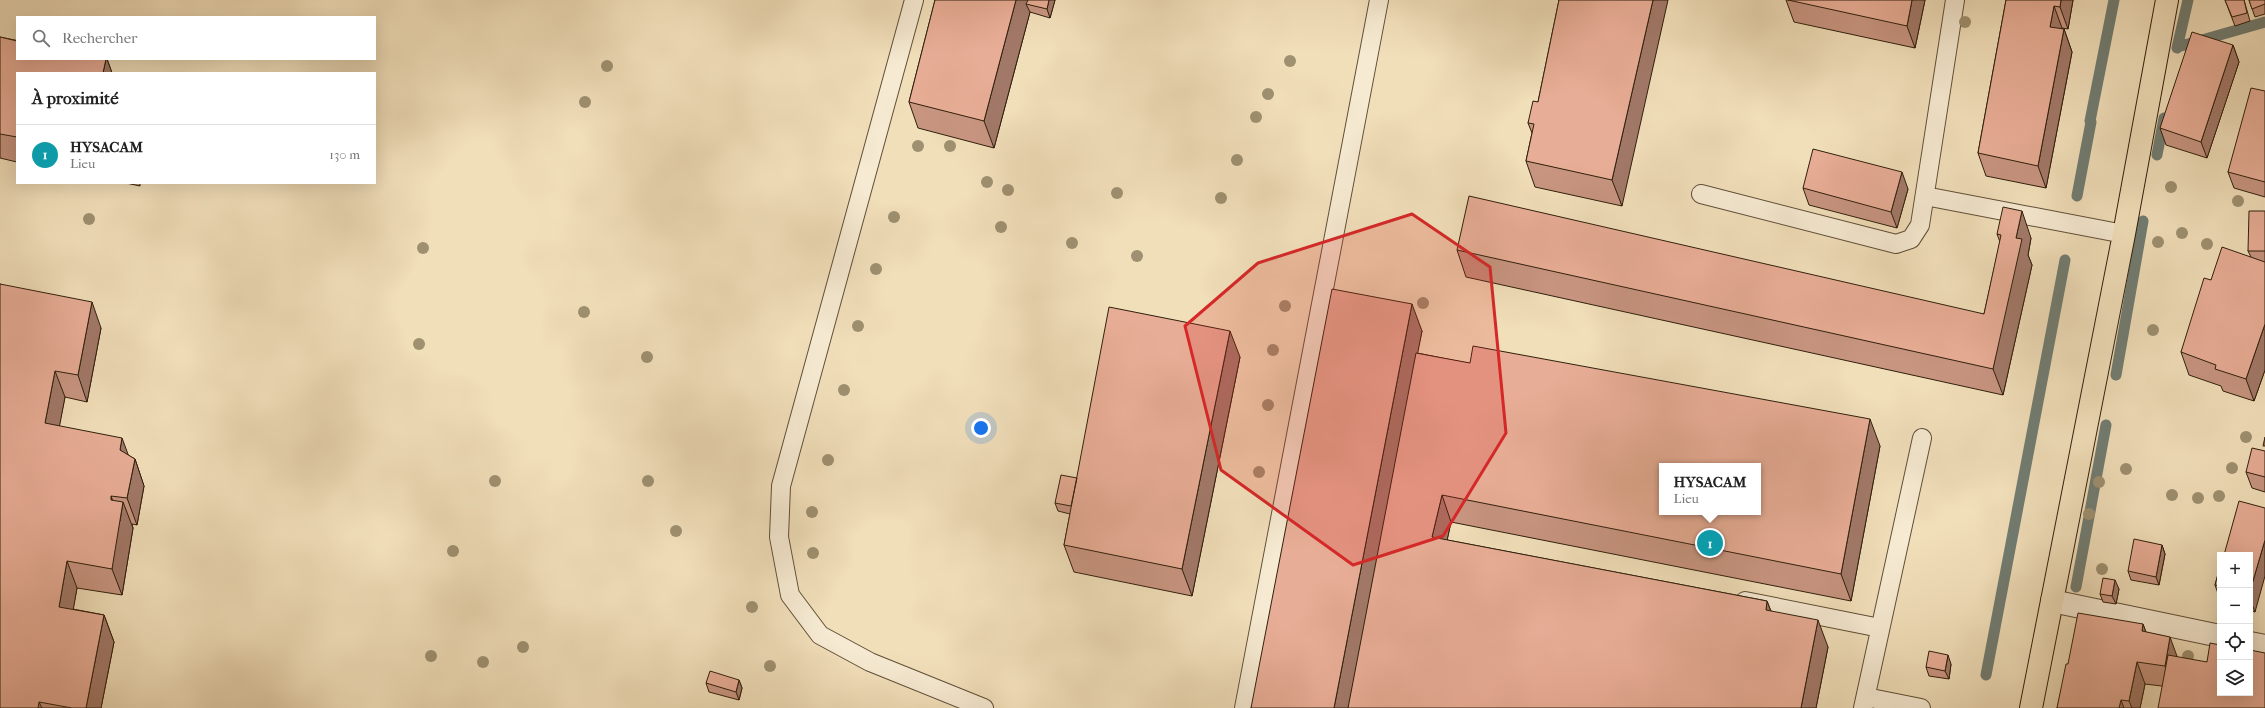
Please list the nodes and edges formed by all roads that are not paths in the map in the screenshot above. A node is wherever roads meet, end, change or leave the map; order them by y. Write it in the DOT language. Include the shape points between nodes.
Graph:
graph roads {
  1 [pos="914,0"];
  2 [pos="1379,0"];
  3 [pos="1954,0"];
  4 [pos="2167,0"];
  5 [pos="1701,194"];
  6 [pos="1925,196"];
  7 [pos="2124,234"];
  8 [pos="1922,438"];
  9 [pos="1732,598"];
  10 [pos="2052,601"];
  11 [pos="1880,628"];
  12 [pos="2217,635"];
  13 [pos="2253,644"];
  14 [pos="2265,646"];
  15 [pos="1864,703"];
  16 [pos="984,708"];
  17 [pos="1244,708"];
  18 [pos="1921,708"];
  19 [pos="2031,708"];
  1 -- 16 [label="lane" via="781,486 779,537 790,595 820,635 870,662"];
  2 -- 17 [label="lane"];
  3 -- 6 [label="lane"];
  4 -- 7 [label="main road"];
  5 -- 6 [label="lane" via="1896,244 1911,239 1920,226"];
  6 -- 7 [label="lane"];
  7 -- 10 [label="main road"];
  8 -- 11 [label="lane"];
  9 -- 11 [label="lane"];
  10 -- 12 [label="street"];
  10 -- 19 [label="main road"];
  11 -- 15 [label="lane"];
  13 -- 14 [label="street"];
  15 -- 18 [label="lane"];
}
